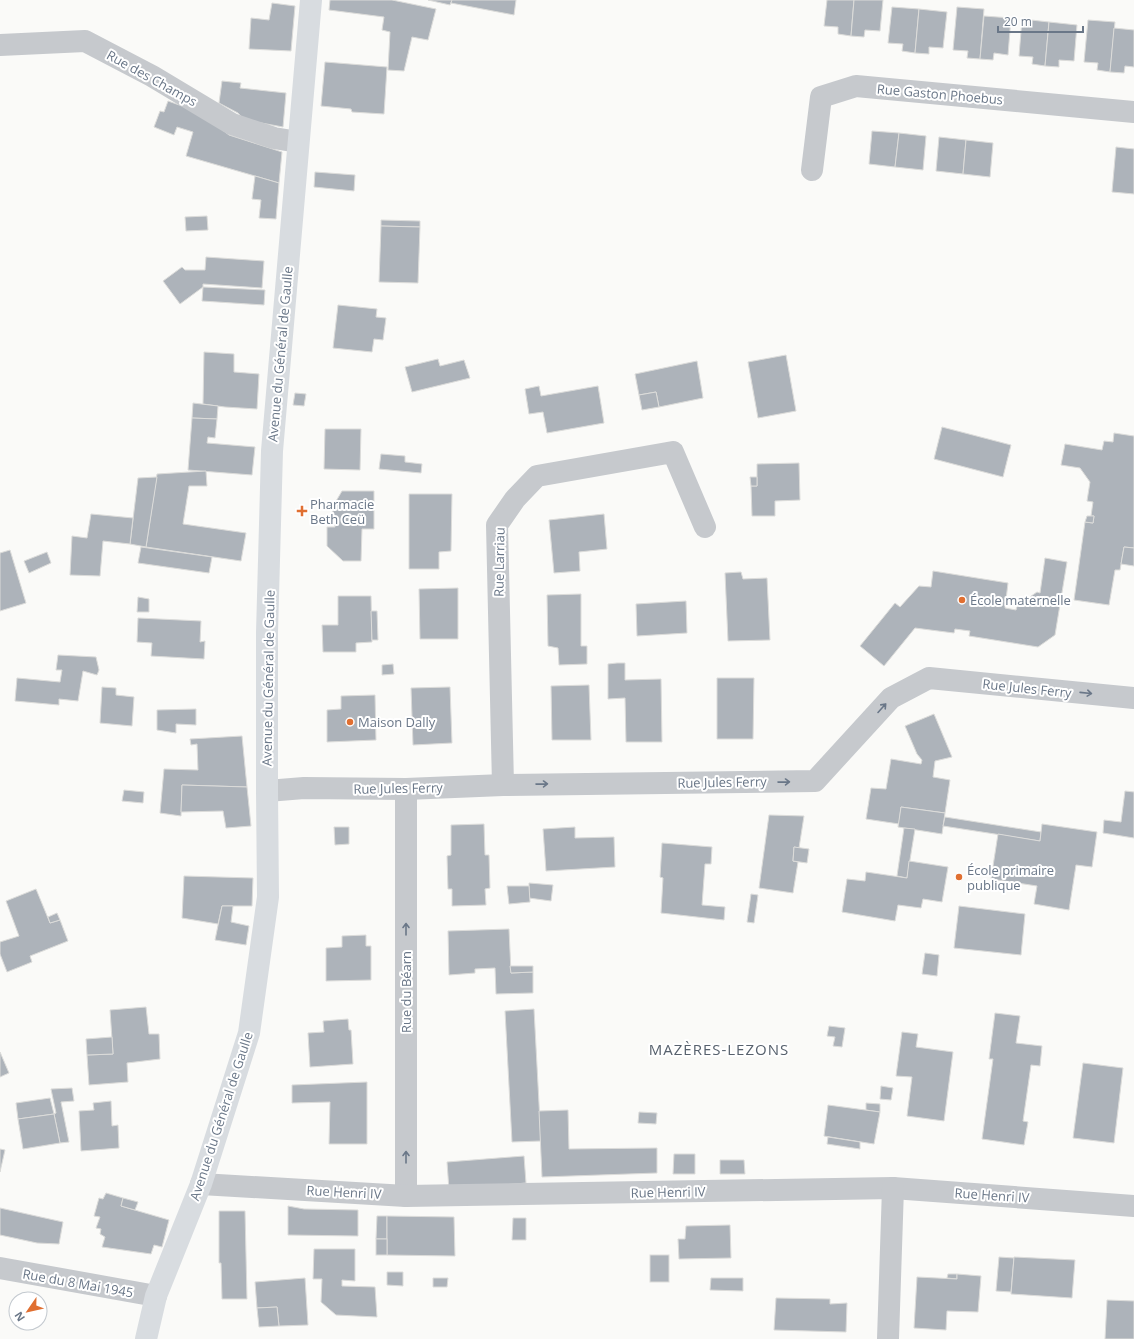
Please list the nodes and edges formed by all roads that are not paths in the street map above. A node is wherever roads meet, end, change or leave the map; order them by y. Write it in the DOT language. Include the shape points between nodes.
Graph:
graph roads {
  1 [pos="311,0"];
  2 [pos="0,45"];
  3 [pos="1134,112"];
  4 [pos="298,142"];
  5 [pos="812,170"];
  6 [pos="705,527"];
  7 [pos="1134,698"];
  8 [pos="503,785"];
  9 [pos="406,789"];
  10 [pos="267,791"];
  11 [pos="202,1184"];
  12 [pos="893,1188"];
  13 [pos="406,1196"];
  14 [pos="1134,1206"];
  15 [pos="0,1268"];
  16 [pos="156,1296"];
  17 [pos="146,1339"];
  18 [pos="888,1339"];
  1 -- 4 [label="main road, Avenue du Général de Gaulle"];
  2 -- 4 [label="street, Rue des Champs" via="85,41 152,76 232,124 274,138"];
  3 -- 5 [label="street, Rue Gaston Phoebus" via="856,86 821,97"];
  4 -- 10 [label="main road, Avenue du Général de Gaulle" via="272,451"];
  6 -- 8 [label="street, Rue Larriau" via="673,452 537,476 515,500 497,525"];
  8 -- 7 [label="street, Rue Jules Ferry, one-way" via="815,782 891,698 929,678"];
  8 -- 9 [label="street, Rue Jules Ferry"];
  9 -- 10 [label="street, Rue Jules Ferry" via="304,788"];
  13 -- 9 [label="street, Rue du Béarn, one-way"];
  10 -- 11 [label="main road, Avenue du Général de Gaulle" via="268,897 249,1033"];
  11 -- 13 [label="street, Rue Henri IV"];
  11 -- 16 [label="main road, Avenue du Général de Gaulle"];
  12 -- 13 [label="street, Rue Henri IV"];
  12 -- 14 [label="street, Rue Henri IV"];
  12 -- 18 [label="street"];
  15 -- 16 [label="street, Rue du 8 Mai 1945"];
  16 -- 17 [label="main road, Avenue du Général de Gaulle"];
}
